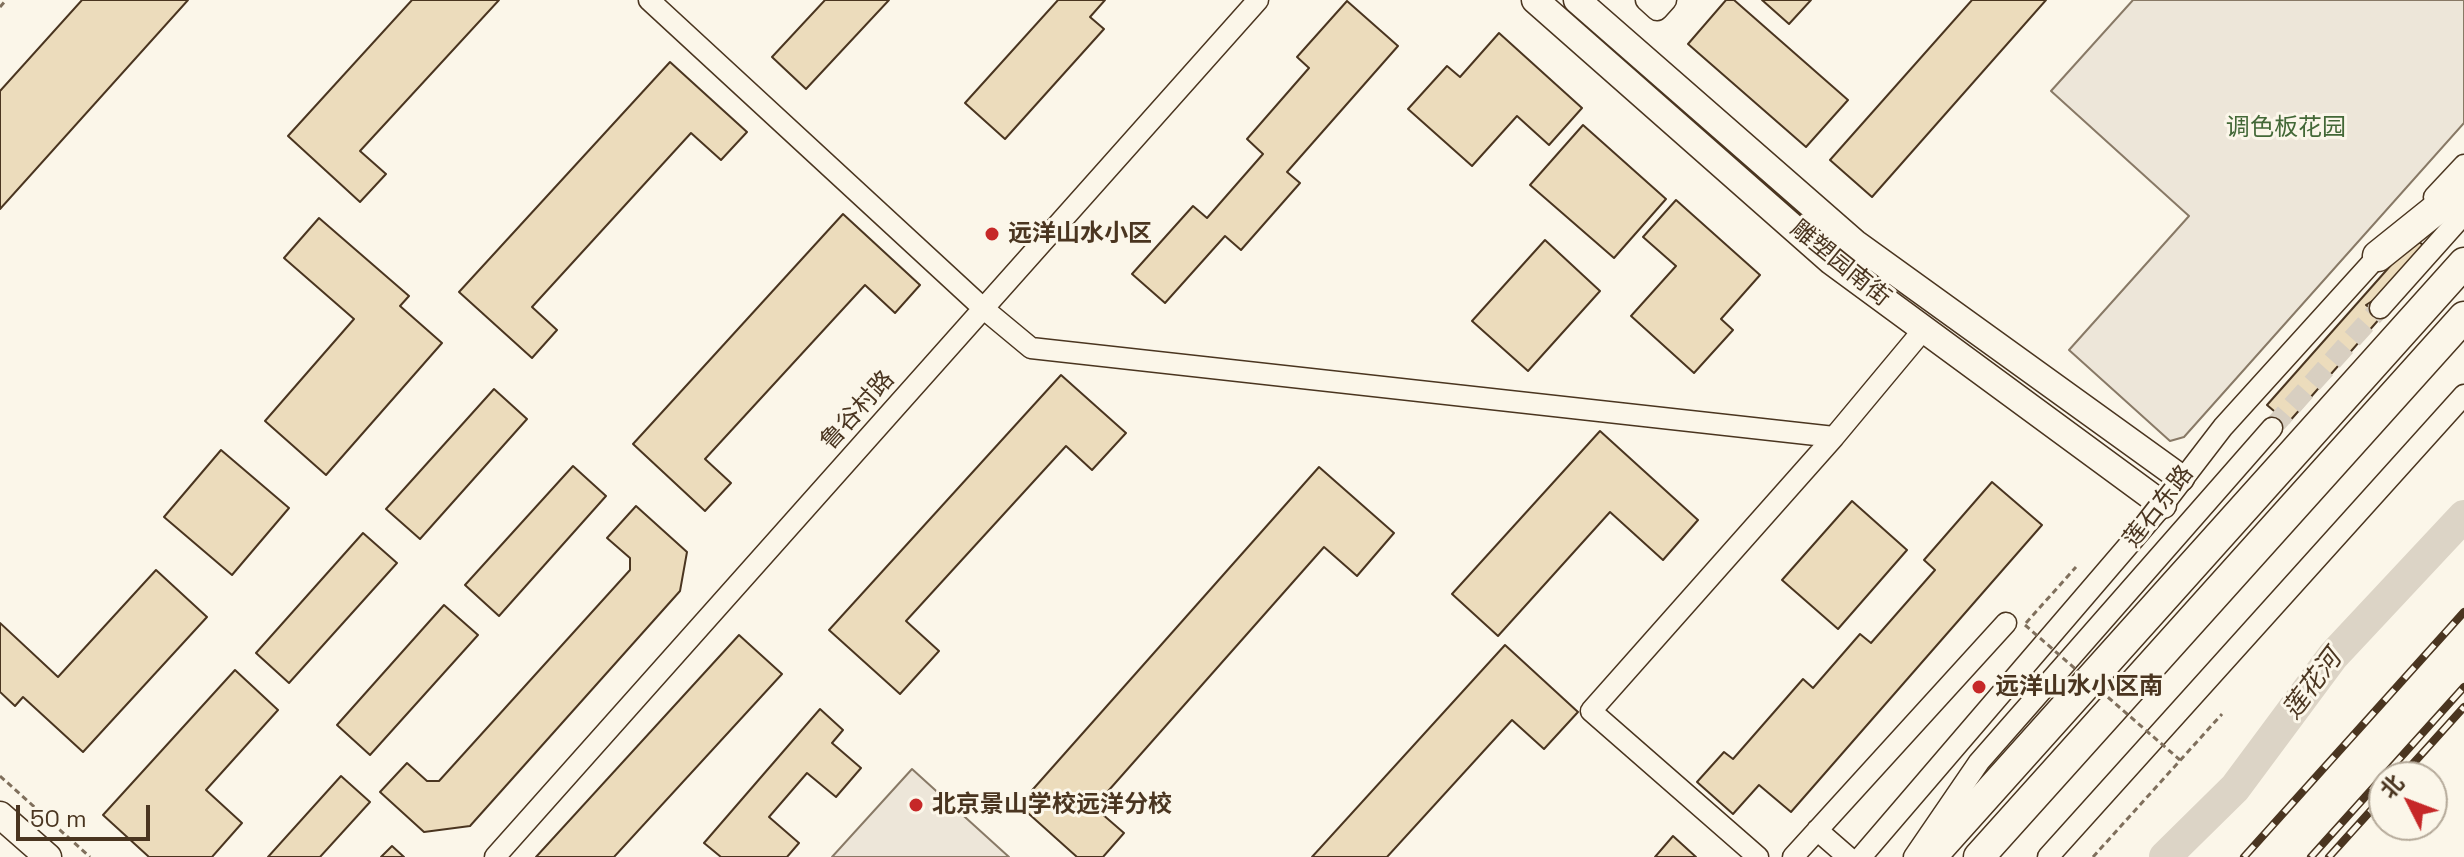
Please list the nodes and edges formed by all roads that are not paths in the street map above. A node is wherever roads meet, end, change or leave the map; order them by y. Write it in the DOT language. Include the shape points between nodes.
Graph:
graph roads {
  1 [pos="649,0"];
  2 [pos="1258,0"];
  3 [pos="1535,0"];
  4 [pos="1577,0"];
  5 [pos="1646,0"];
  6 [pos="1666,0"];
  7 [pos="2464,165"];
  8 [pos="2464,187"];
  9 [pos="2464,214"];
  10 [pos="2378,256"];
  11 [pos="2464,263"];
  12 [pos="2380,308"];
  13 [pos="984,309"];
  14 [pos="2464,317"];
  15 [pos="1924,329"];
  16 [pos="2452,334"];
  17 [pos="2464,395"];
  18 [pos="2272,428"];
  19 [pos="1834,437"];
  20 [pos="2181,478"];
  21 [pos="2163,505"];
  22 [pos="2015,624"];
  23 [pos="2086,738"];
  24 [pos="0,815"];
  25 [pos="1817,830"];
  26 [pos="48,857"];
  27 [pos="495,857"];
  28 [pos="1758,857"];
  29 [pos="1793,857"];
  30 [pos="1848,857"];
  31 [pos="1861,857"];
  32 [pos="1914,857"];
  33 [pos="1931,857"];
  34 [pos="1979,857"];
  35 [pos="1992,857"];
  36 [pos="2048,857"];
  1 -- 13 [label="street"];
  2 -- 13 [label="street, 鲁谷村路"];
  3 -- 15 [label="main road, 雕塑园南街" via="1831,261"];
  4 -- 20 [label="main road, 雕塑园南街" via="1855,243"];
  5 -- 6 [label="street" via="1657,10"];
  7 -- 10 [label="street, 莲石东路"];
  8 -- 10 [label="highway"];
  9 -- 12 [label="street"];
  10 -- 20 [label="street, 莲石东路"];
  11 -- 33 [label="highway"];
  13 -- 19 [label="street" via="1031,348"];
  13 -- 27 [label="street, 鲁谷村路"];
  14 -- 16 [label="highway"];
  15 -- 19 [label="street"];
  15 -- 21 [label="main road, 雕塑园南街"];
  16 -- 23 [label="highway"];
  17 -- 36 [label="street"];
  18 -- 32 [label="street" via="1979,762"];
  19 -- 28 [label="street" via="1591,711"];
  20 -- 21 [label="street, 莲石东路"];
  21 -- 31 [label="street, 莲石东路"];
  22 -- 25 [label="street"];
  23 -- 34 [label="highway"];
  23 -- 35 [label="highway"];
  24 -- 26 [label="main road"];
  25 -- 29 [label="street"];
  25 -- 30 [label="street"];
}
